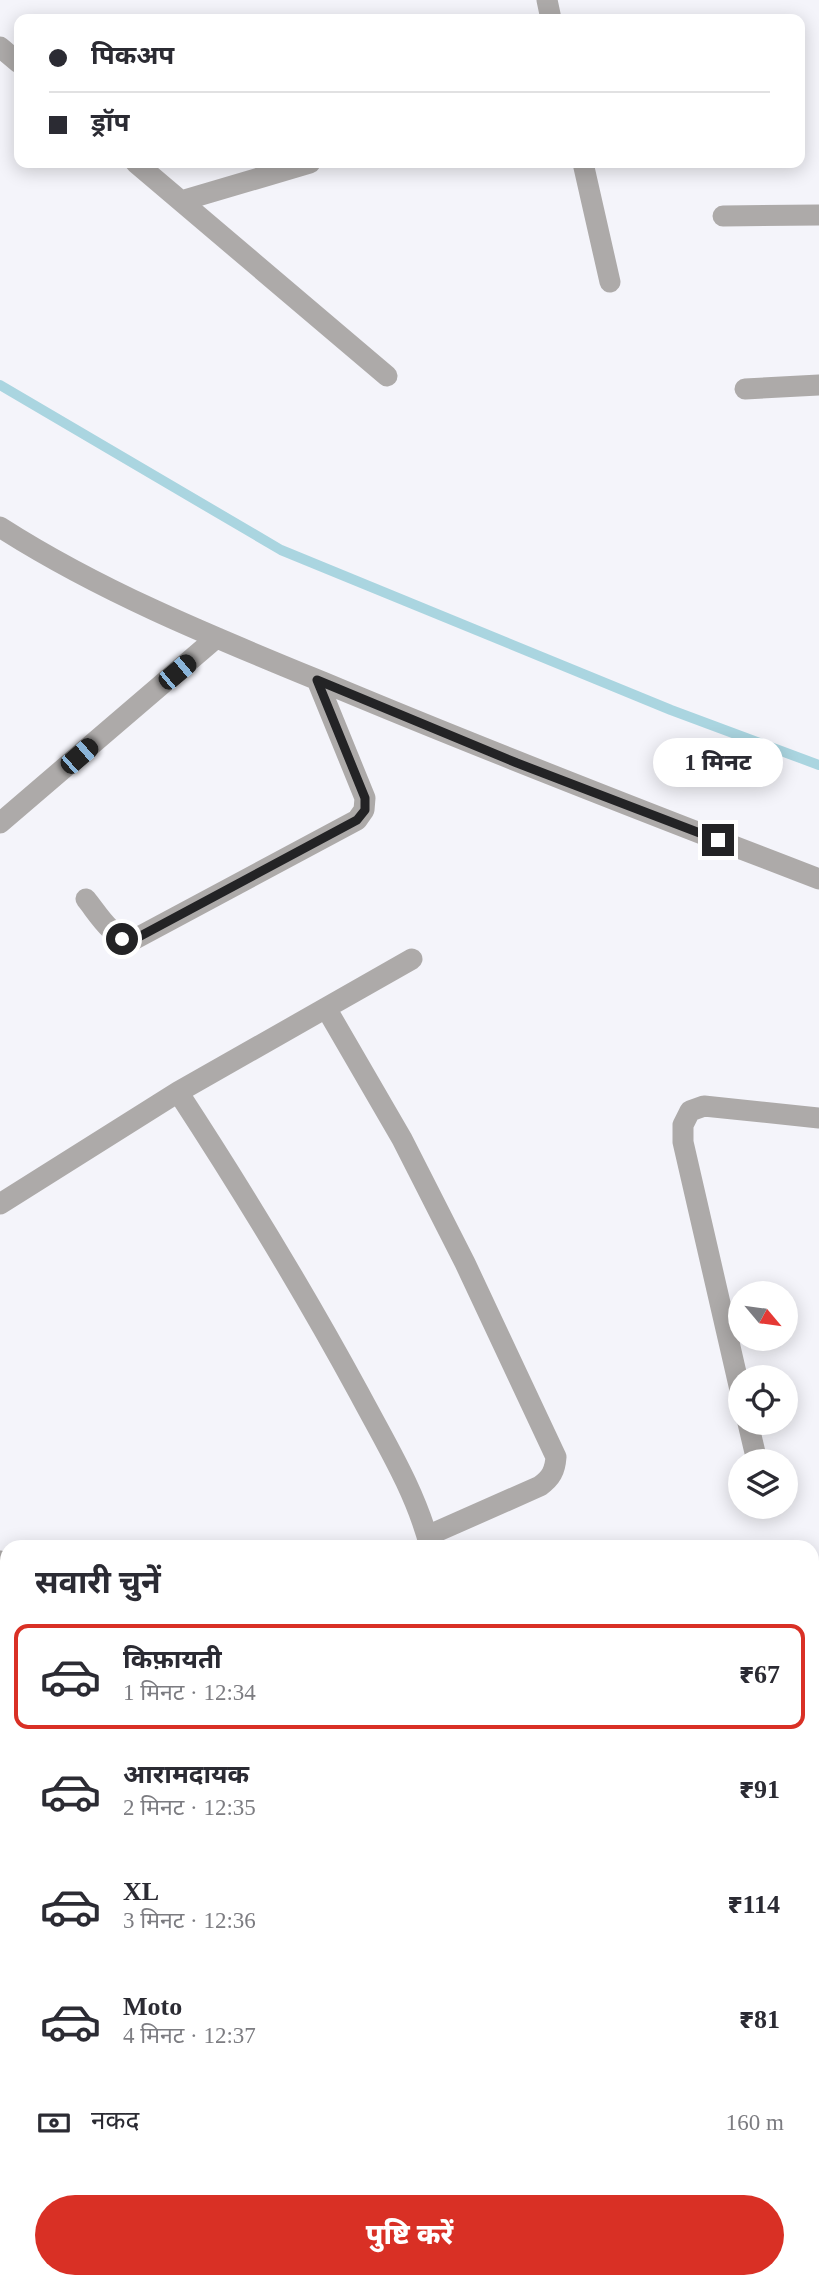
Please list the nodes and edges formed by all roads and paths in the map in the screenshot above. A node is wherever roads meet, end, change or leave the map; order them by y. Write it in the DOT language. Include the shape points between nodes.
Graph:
graph roads {
  1 [pos="0,47"];
  2 [pos="14,59"];
  3 [pos="142,168"];
  4 [pos="293,168"];
  5 [pos="584,168"];
  6 [pos="181,201"];
  7 [pos="819,215"];
  8 [pos="723,216"];
  9 [pos="610,282"];
  10 [pos="387,376"];
  11 [pos="819,385"];
  12 [pos="745,389"];
  13 [pos="0,527"];
  14 [pos="216,638"];
  15 [pos="317,680"];
  16 [pos="0,823"];
  17 [pos="819,879"];
  18 [pos="86,899"];
  19 [pos="412,959"];
  20 [pos="326,1008"];
  21 [pos="178,1092"];
  22 [pos="819,1118"];
  23 [pos="0,1203"];
  24 [pos="734,1365"];
  25 [pos="427,1540"];
  26 [pos="432,1540"];
  1 -- 2 [label="street"];
  3 -- 6 [label="street"];
  4 -- 6 [label="street"];
  5 -- 9 [label="street"];
  6 -- 10 [label="street"];
  7 -- 8 [label="street"];
  11 -- 12 [label="street"];
  13 -- 14 [label="street" via="44,555"];
  14 -- 15 [label="street"];
  14 -- 16 [label="street"];
  15 -- 17 [label="street"];
  15 -- 18 [label="street" via="365,798 365,810 357,820 133,940 113,932"];
  19 -- 20 [label="street"];
  20 -- 21 [label="street"];
  20 -- 26 [label="street" via="402,1139 556,1457 550,1479 540,1486"];
  21 -- 23 [label="street"];
  21 -- 25 [label="street" via="320,1320 398,1466"];
  22 -- 24 [label="street" via="704,1106 690,1111 683,1125 683,1142"];
}
